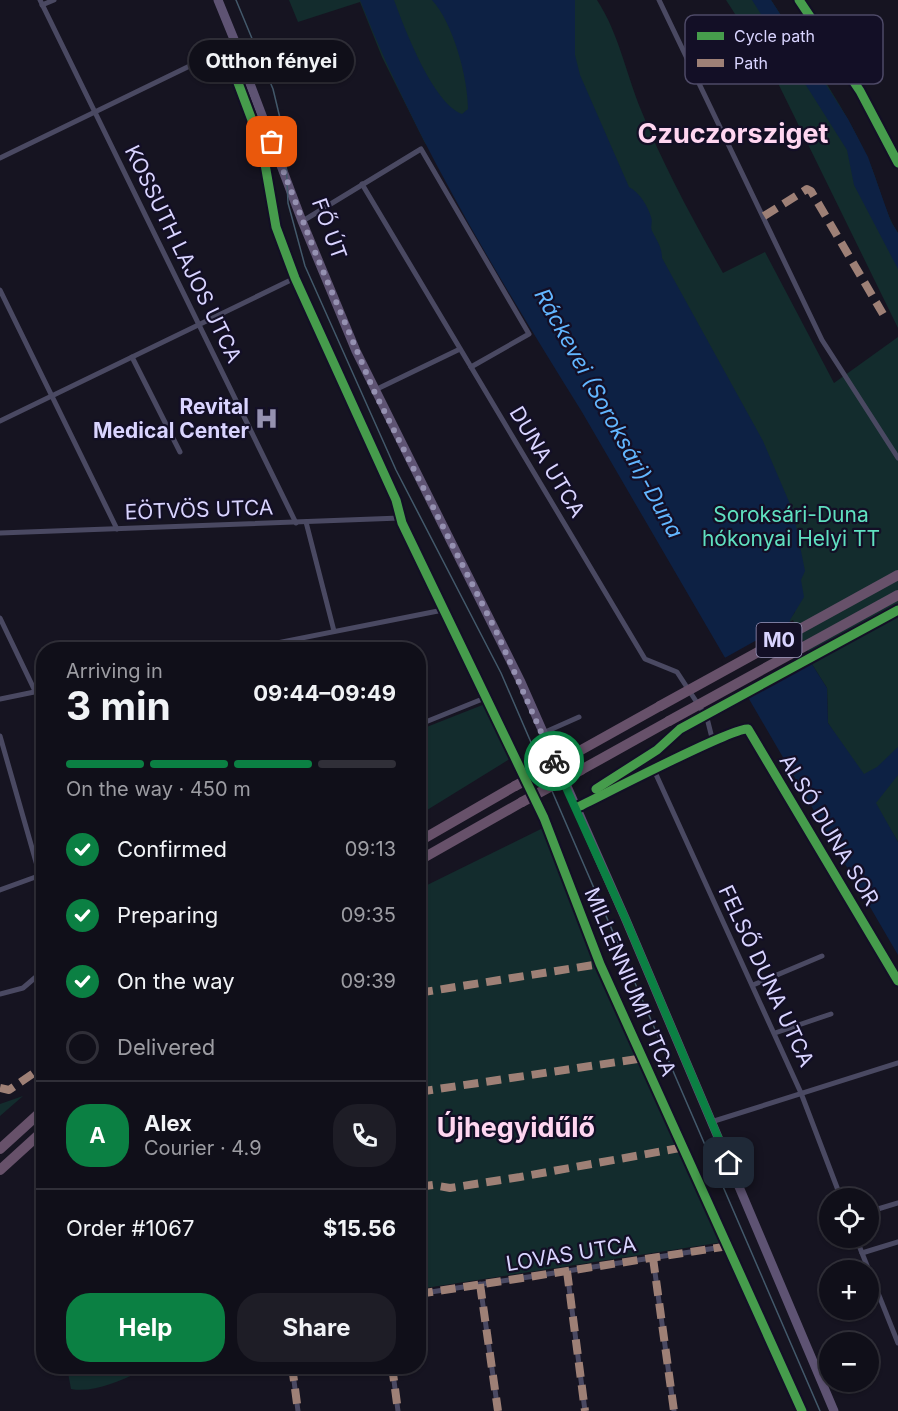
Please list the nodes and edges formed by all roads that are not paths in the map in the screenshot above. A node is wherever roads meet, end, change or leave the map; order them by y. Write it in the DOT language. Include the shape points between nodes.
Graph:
graph roads {
  1 [pos="54,0"];
  2 [pos="218,0"];
  3 [pos="659,0"];
  4 [pos="799,0"];
  5 [pos="41,3"];
  6 [pos="809,15"];
  7 [pos="235,44"];
  8 [pos="225,48"];
  9 [pos="685,54"];
  10 [pos="699,84"];
  11 [pos="855,84"];
  12 [pos="94,113"];
  13 [pos="0,158"];
  14 [pos="898,163"];
  15 [pos="362,184"];
  16 [pos="306,219"];
  17 [pos="295,278"];
  18 [pos="329,286"];
  19 [pos="0,290"];
  20 [pos="200,324"];
  21 [pos="460,349"];
  22 [pos="132,357"];
  23 [pos="471,367"];
  24 [pos="374,391"];
  25 [pos="52,396"];
  26 [pos="0,421"];
  27 [pos="180,452"];
  28 [pos="898,458"];
  29 [pos="400,518"];
  30 [pos="306,522"];
  31 [pos="296,523"];
  32 [pos="117,529"];
  33 [pos="0,533"];
  34 [pos="898,575"];
  35 [pos="898,595"];
  36 [pos="443,610"];
  37 [pos="0,618"];
  38 [pos="334,631"];
  39 [pos="280,642"];
  40 [pos="35,692"];
  41 [pos="485,698"];
  42 [pos="0,699"];
  43 [pos="579,717"];
  44 [pos="426,723"];
  45 [pos="542,733"];
  46 [pos="0,736"];
  47 [pos="713,742"];
  48 [pos="654,770"];
  49 [pos="574,809"];
  50 [pos="426,837"];
  51 [pos="36,855"];
  52 [pos="426,856"];
  53 [pos="36,877"];
  54 [pos="0,890"];
  55 [pos="822,956"];
  56 [pos="36,977"];
  57 [pos="898,981"];
  58 [pos="753,985"];
  59 [pos="0,994"];
  60 [pos="831,1014"];
  61 [pos="775,1033"];
  62 [pos="898,1063"];
  63 [pos="801,1093"];
  64 [pos="36,1116"];
  65 [pos="711,1122"];
  66 [pos="36,1137"];
  67 [pos="0,1149"];
  68 [pos="0,1170"];
  69 [pos="838,1188"];
  70 [pos="898,1203"];
  71 [pos="879,1209"];
  72 [pos="898,1242"];
  73 [pos="729,1246"];
  74 [pos="860,1248"];
  75 [pos="862,1253"];
  76 [pos="653,1258"];
  77 [pos="567,1271"];
  78 [pos="480,1284"];
  79 [pos="426,1293"];
  80 [pos="895,1326"];
  81 [pos="898,1343"];
  82 [pos="293,1374"];
  83 [pos="393,1374"];
  84 [pos="298,1411"];
  85 [pos="398,1411"];
  86 [pos="498,1411"];
  87 [pos="585,1411"];
  88 [pos="674,1411"];
  89 [pos="802,1411"];
  90 [pos="834,1411"];
  1 -- 5 [label="street"];
  2 -- 7 [label="main road, FŐ ÚT"];
  3 -- 9 [label="street"];
  4 -- 6 [label="street"];
  5 -- 12 [label="street, KOSSUTH LAJOS UTCA"];
  7 -- 8 [label="street"];
  7 -- 16 [label="main road, FŐ ÚT"];
  7 -- 18 [label="main road, FŐ ÚT"];
  8 -- 12 [label="street"];
  8 -- 17 [label="street" via="262,147 276,227"];
  10 -- 28 [label="street" via="822,340"];
  11 -- 14 [label="street"];
  12 -- 13 [label="street"];
  12 -- 20 [label="street, KOSSUTH LAJOS UTCA"];
  15 -- 16 [label="street"];
  15 -- 21 [label="street, DUNA UTCA"];
  15 -- 23 [label="street" via="421,149 529,334"];
  16 -- 18 [label="main road, FŐ ÚT"];
  17 -- 20 [label="street"];
  17 -- 29 [label="street" via="396,500"];
  18 -- 24 [label="main road"];
  19 -- 25 [label="street"];
  20 -- 22 [label="street"];
  20 -- 31 [label="street, KOSSUTH LAJOS UTCA"];
  21 -- 23 [label="street, DUNA UTCA"];
  21 -- 24 [label="street"];
  22 -- 25 [label="street"];
  22 -- 27 [label="street"];
  23 -- 47 [label="street, DUNA UTCA" via="645,659 677,672 707,718"];
  24 -- 45 [label="main road" via="497,633"];
  25 -- 26 [label="street"];
  25 -- 32 [label="street"];
  29 -- 30 [label="street, EÖTVÖS UTCA"];
  29 -- 36 [label="street, MILLENNIUMI UTCA"];
  30 -- 31 [label="street, EÖTVÖS UTCA"];
  30 -- 38 [label="street"];
  31 -- 32 [label="street, EÖTVÖS UTCA"];
  32 -- 33 [label="street, EÖTVÖS UTCA"];
  34 -- 50 [label="highway, M0, bridge"];
  35 -- 52 [label="highway, M0, bridge"];
  36 -- 38 [label="street"];
  36 -- 41 [label="street, MILLENNIUMI UTCA"];
  37 -- 40 [label="street"];
  38 -- 39 [label="street"];
  40 -- 42 [label="street"];
  41 -- 44 [label="street"];
  41 -- 73 [label="street, MILLENNIUMI UTCA" via="544,818 600,964"];
  43 -- 45 [label="street"];
  45 -- 49 [label="main road"];
  46 -- 51 [label="street"];
  47 -- 48 [label="street"];
  47 -- 57 [label="street, ALSÓ DUNA SOR" via="748,729"];
  48 -- 49 [label="street"];
  48 -- 58 [label="street, FELSŐ DUNA UTCA"];
  49 -- 65 [label="main road" via="626,920"];
  53 -- 54 [label="street"];
  55 -- 58 [label="street"];
  56 -- 59 [label="street" via="23,988"];
  58 -- 61 [label="street, FELSŐ DUNA UTCA"];
  60 -- 61 [label="street"];
  61 -- 63 [label="street, FELSŐ DUNA UTCA"];
  62 -- 63 [label="street"];
  63 -- 65 [label="street"];
  63 -- 69 [label="street, FELSŐ DUNA UTCA"];
  64 -- 67 [label="highway"];
  65 -- 90 [label="main road"];
  66 -- 68 [label="highway"];
  70 -- 71 [label="street"];
  72 -- 75 [label="street"];
  73 -- 76 [label="street, LOVAS UTCA"];
  73 -- 89 [label="street, MILLENNIUMI UTCA"];
  74 -- 75 [label="street"];
  75 -- 80 [label="street"];
  76 -- 77 [label="street, LOVAS UTCA"];
  76 -- 88 [label="street"];
  77 -- 78 [label="street, LOVAS UTCA"];
  77 -- 87 [label="street"];
  78 -- 79 [label="street, LOVAS UTCA"];
  78 -- 86 [label="street"];
  80 -- 81 [label="street"];
  82 -- 84 [label="street"];
  83 -- 85 [label="street"];
}
